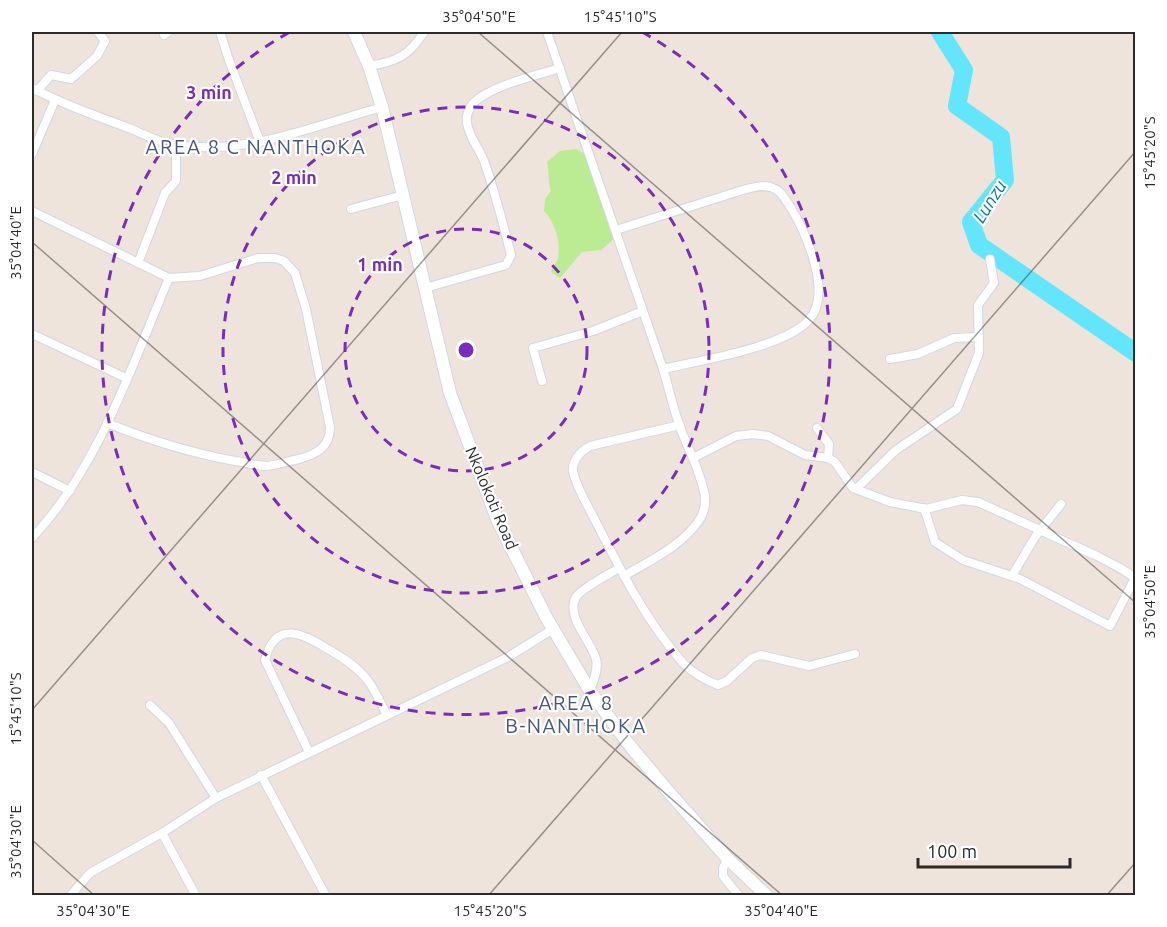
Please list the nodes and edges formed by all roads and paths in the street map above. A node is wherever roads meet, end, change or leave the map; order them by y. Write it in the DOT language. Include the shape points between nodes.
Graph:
graph roads {
  1 [pos="98,32"];
  2 [pos="220,32"];
  3 [pos="354,32"];
  4 [pos="424,32"];
  5 [pos="547,32"];
  6 [pos="369,66"];
  7 [pos="560,68"];
  8 [pos="34,90"];
  9 [pos="55,100"];
  10 [pos="382,107"];
  11 [pos="260,142"];
  12 [pos="176,145"];
  13 [pos="32,154"];
  14 [pos="403,195"];
  15 [pos="351,208"];
  16 [pos="32,211"];
  17 [pos="616,230"];
  18 [pos="990,260"];
  19 [pos="138,263"];
  20 [pos="169,278"];
  21 [pos="425,288"];
  22 [pos="643,311"];
  23 [pos="32,334"];
  24 [pos="979,337"];
  25 [pos="890,359"];
  26 [pos="663,369"];
  27 [pos="126,378"];
  28 [pos="542,381"];
  29 [pos="107,423"];
  30 [pos="680,425"];
  31 [pos="817,429"];
  32 [pos="693,458"];
  33 [pos="828,458"];
  34 [pos="32,472"];
  35 [pos="856,489"];
  36 [pos="70,491"];
  37 [pos="1061,504"];
  38 [pos="924,508"];
  39 [pos="1041,529"];
  40 [pos="32,538"];
  41 [pos="621,572"];
  42 [pos="1012,576"];
  43 [pos="1135,578"];
  44 [pos="553,629"];
  45 [pos="855,654"];
  46 [pos="590,691"];
  47 [pos="150,705"];
  48 [pos="387,715"];
  49 [pos="309,752"];
  50 [pos="261,775"];
  51 [pos="216,798"];
  52 [pos="162,833"];
  53 [pos="728,860"];
  54 [pos="70,896"];
  55 [pos="196,896"];
  56 [pos="326,896"];
  57 [pos="739,896"];
  58 [pos="767,896"];
  1 -- 8 [label="street" via="105,40 97,56 71,79 51,75"];
  2 -- 11 [label="street"];
  3 -- 6 [label="main road, Nkolokoti Road"];
  4 -- 6 [label="street" via="414,47 394,61"];
  5 -- 7 [label="street"];
  6 -- 10 [label="main road, Nkolokoti Road"];
  7 -- 17 [label="street"];
  7 -- 21 [label="street" via="480,97 467,114 469,131 496,198 510,261"];
  8 -- 9 [label="street"];
  9 -- 12 [label="street"];
  9 -- 13 [label="street"];
  10 -- 11 [label="street"];
  10 -- 14 [label="main road, Nkolokoti Road"];
  11 -- 12 [label="street" via="220,147"];
  12 -- 19 [label="street" via="176,181 165,194"];
  14 -- 15 [label="street"];
  14 -- 21 [label="main road, Nkolokoti Road"];
  16 -- 19 [label="street"];
  17 -- 22 [label="street"];
  17 -- 26 [label="street" via="766,186 783,195 811,249 818,289 809,320 760,345"];
  18 -- 24 [label="street" via="994,284 978,305"];
  19 -- 20 [label="street"];
  20 -- 27 [label="street"];
  20 -- 29 [label="street" via="200,276 258,258 275,258 290,266 306,309 330,427 326,446 308,456 266,466 200,454"];
  21 -- 44 [label="main road, Nkolokoti Road" via="450,393 470,448 497,519"];
  22 -- 26 [label="street"];
  22 -- 28 [label="street" via="593,331 533,348"];
  23 -- 27 [label="street"];
  24 -- 25 [label="street" via="954,338 918,354"];
  24 -- 35 [label="street" via="979,353 957,409 896,450"];
  26 -- 30 [label="street"];
  27 -- 29 [label="street"];
  29 -- 36 [label="street"];
  30 -- 32 [label="street"];
  30 -- 41 [label="street" via="590,446 575,460 573,471 583,497"];
  31 -- 33 [label="street" via="829,444"];
  32 -- 33 [label="street" via="736,436 753,434 777,440 805,455"];
  32 -- 41 [label="street" via="705,499 699,522 676,545"];
  33 -- 35 [label="street"];
  34 -- 36 [label="street"];
  35 -- 38 [label="street" via="890,502"];
  36 -- 40 [label="street"];
  37 -- 39 [label="street"];
  38 -- 39 [label="street" via="969,500"];
  38 -- 42 [label="street" via="935,542 963,560"];
  39 -- 42 [label="street"];
  39 -- 43 [label="street"];
  41 -- 45 [label="street" via="684,664 718,685 761,655 809,666"];
  41 -- 46 [label="street" via="575,599 576,618 596,659"];
  42 -- 43 [label="street" via="1110,626"];
  44 -- 46 [label="main road, Nkolokoti Road"];
  44 -- 48 [label="street" via="508,657"];
  46 -- 53 [label="main road, Nkolokoti Road" via="627,742"];
  47 -- 51 [label="street" via="170,723"];
  48 -- 49 [label="street"];
  48 -- 49 [label="street" via="370,683 354,666 304,635 285,633 268,646 265,660"];
  49 -- 50 [label="street"];
  50 -- 51 [label="street"];
  50 -- 56 [label="street"];
  51 -- 52 [label="street"];
  52 -- 54 [label="street" via="90,873"];
  52 -- 55 [label="street"];
  53 -- 57 [label="street" via="723,876"];
  53 -- 58 [label="main road, Nkolokoti Road"];
}
